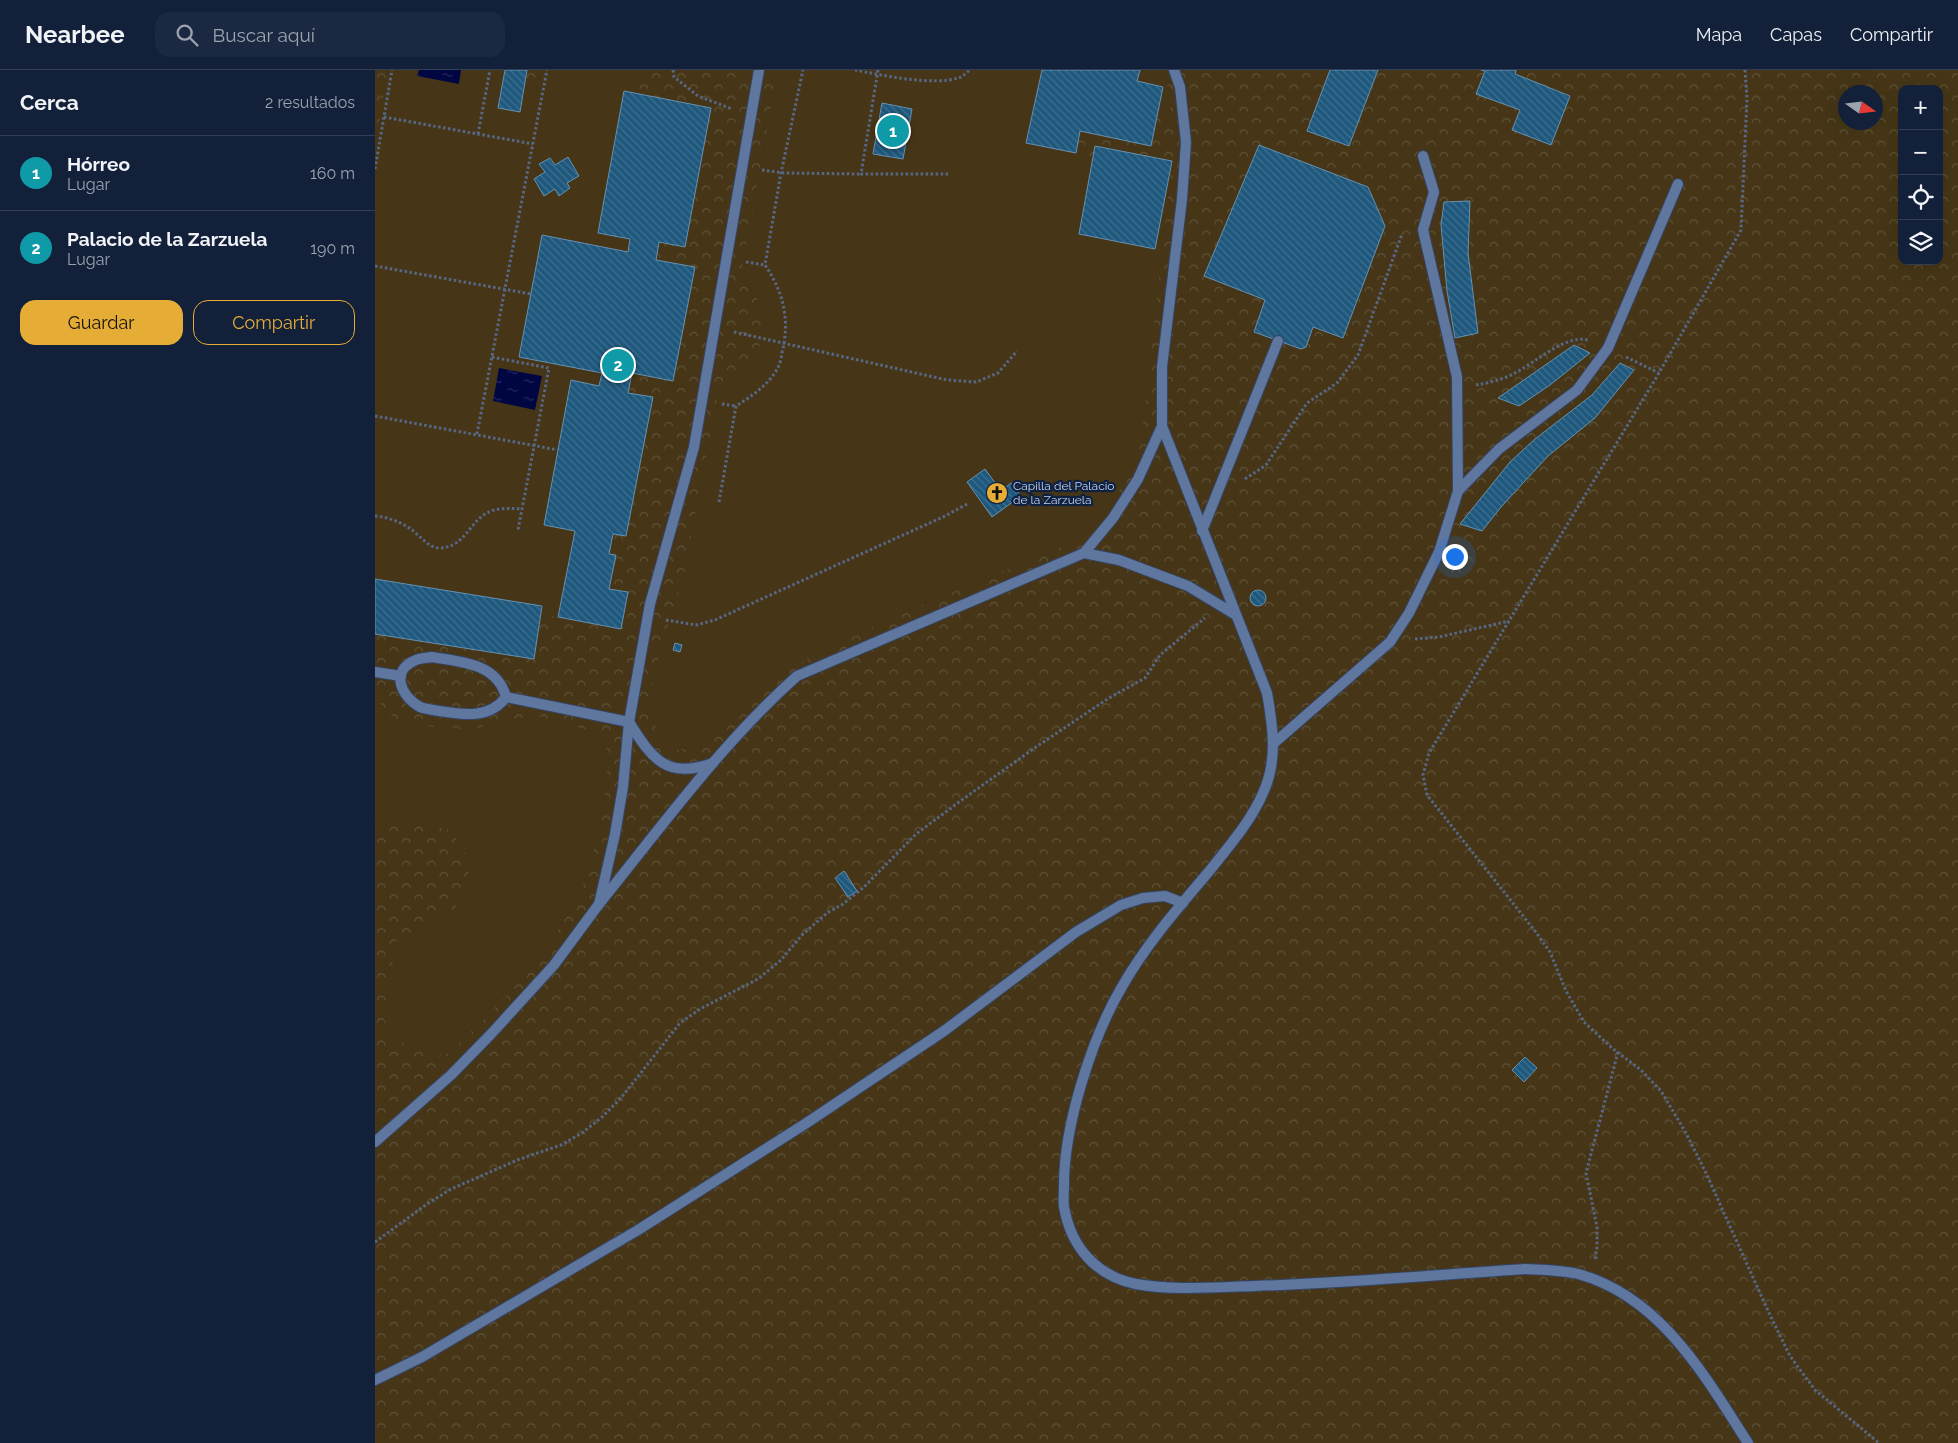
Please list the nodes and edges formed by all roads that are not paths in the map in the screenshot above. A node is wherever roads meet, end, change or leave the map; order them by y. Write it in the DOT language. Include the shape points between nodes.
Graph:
graph roads {
  1 [pos="759,70"];
  2 [pos="1174,70"];
  3 [pos="1423,156"];
  4 [pos="1678,184"];
  5 [pos="1277,341"];
  6 [pos="1163,426"];
  7 [pos="1457,491"];
  8 [pos="1202,531"];
  9 [pos="1084,553"];
  10 [pos="1236,615"];
  11 [pos="375,672"];
  12 [pos="401,676"];
  13 [pos="506,697"];
  14 [pos="629,722"];
  15 [pos="1273,744"];
  16 [pos="714,762"];
  17 [pos="1183,903"];
  18 [pos="599,904"];
  19 [pos="375,1142"];
  20 [pos="375,1380"];
  21 [pos="1748,1443"];
  1 -- 14 [label="lane" via="694,447 649,616"];
  2 -- 6 [label="lane" via="1180,87 1186,142 1162,367"];
  3 -- 7 [label="lane" via="1434,192 1423,230 1457,376"];
  4 -- 7 [label="lane" via="1608,348 1577,390 1499,449"];
  5 -- 8 [label="lane"];
  6 -- 8 [label="lane"];
  6 -- 9 [label="lane" via="1138,479 1113,518"];
  7 -- 15 [label="lane" via="1439,552 1409,613 1390,642"];
  8 -- 10 [label="lane"];
  9 -- 10 [label="lane" via="1119,560 1188,586"];
  9 -- 16 [label="lane" via="797,676 765,704"];
  10 -- 15 [label="lane" via="1267,693"];
  11 -- 12 [label="lane"];
  12 -- 13 [label="lane" via="406,667 417,659 432,657 465,662 489,671 504,688"];
  12 -- 13 [label="lane" via="400,685 407,697 421,708 477,715 500,705"];
  13 -- 14 [label="lane"];
  14 -- 16 [label="lane" via="647,751 671,768 696,769"];
  14 -- 18 [label="lane" via="623,787"];
  15 -- 17 [label="lane" via="1264,792 1251,816"];
  16 -- 18 [label="lane"];
  17 -- 20 [label="lane" via="1165,896 1121,905 1076,932 944,1031 805,1124 638,1230 422,1357"];
  17 -- 21 [label="lane" via="1142,955 1110,1007 1087,1067 1072,1122 1063,1206 1081,1250 1097,1268 1138,1284 1203,1287 1525,1269 1560,1271 1585,1277 1623,1294 1656,1319 1680,1344"];
  18 -- 19 [label="lane" via="553,965 493,1033"];
}
